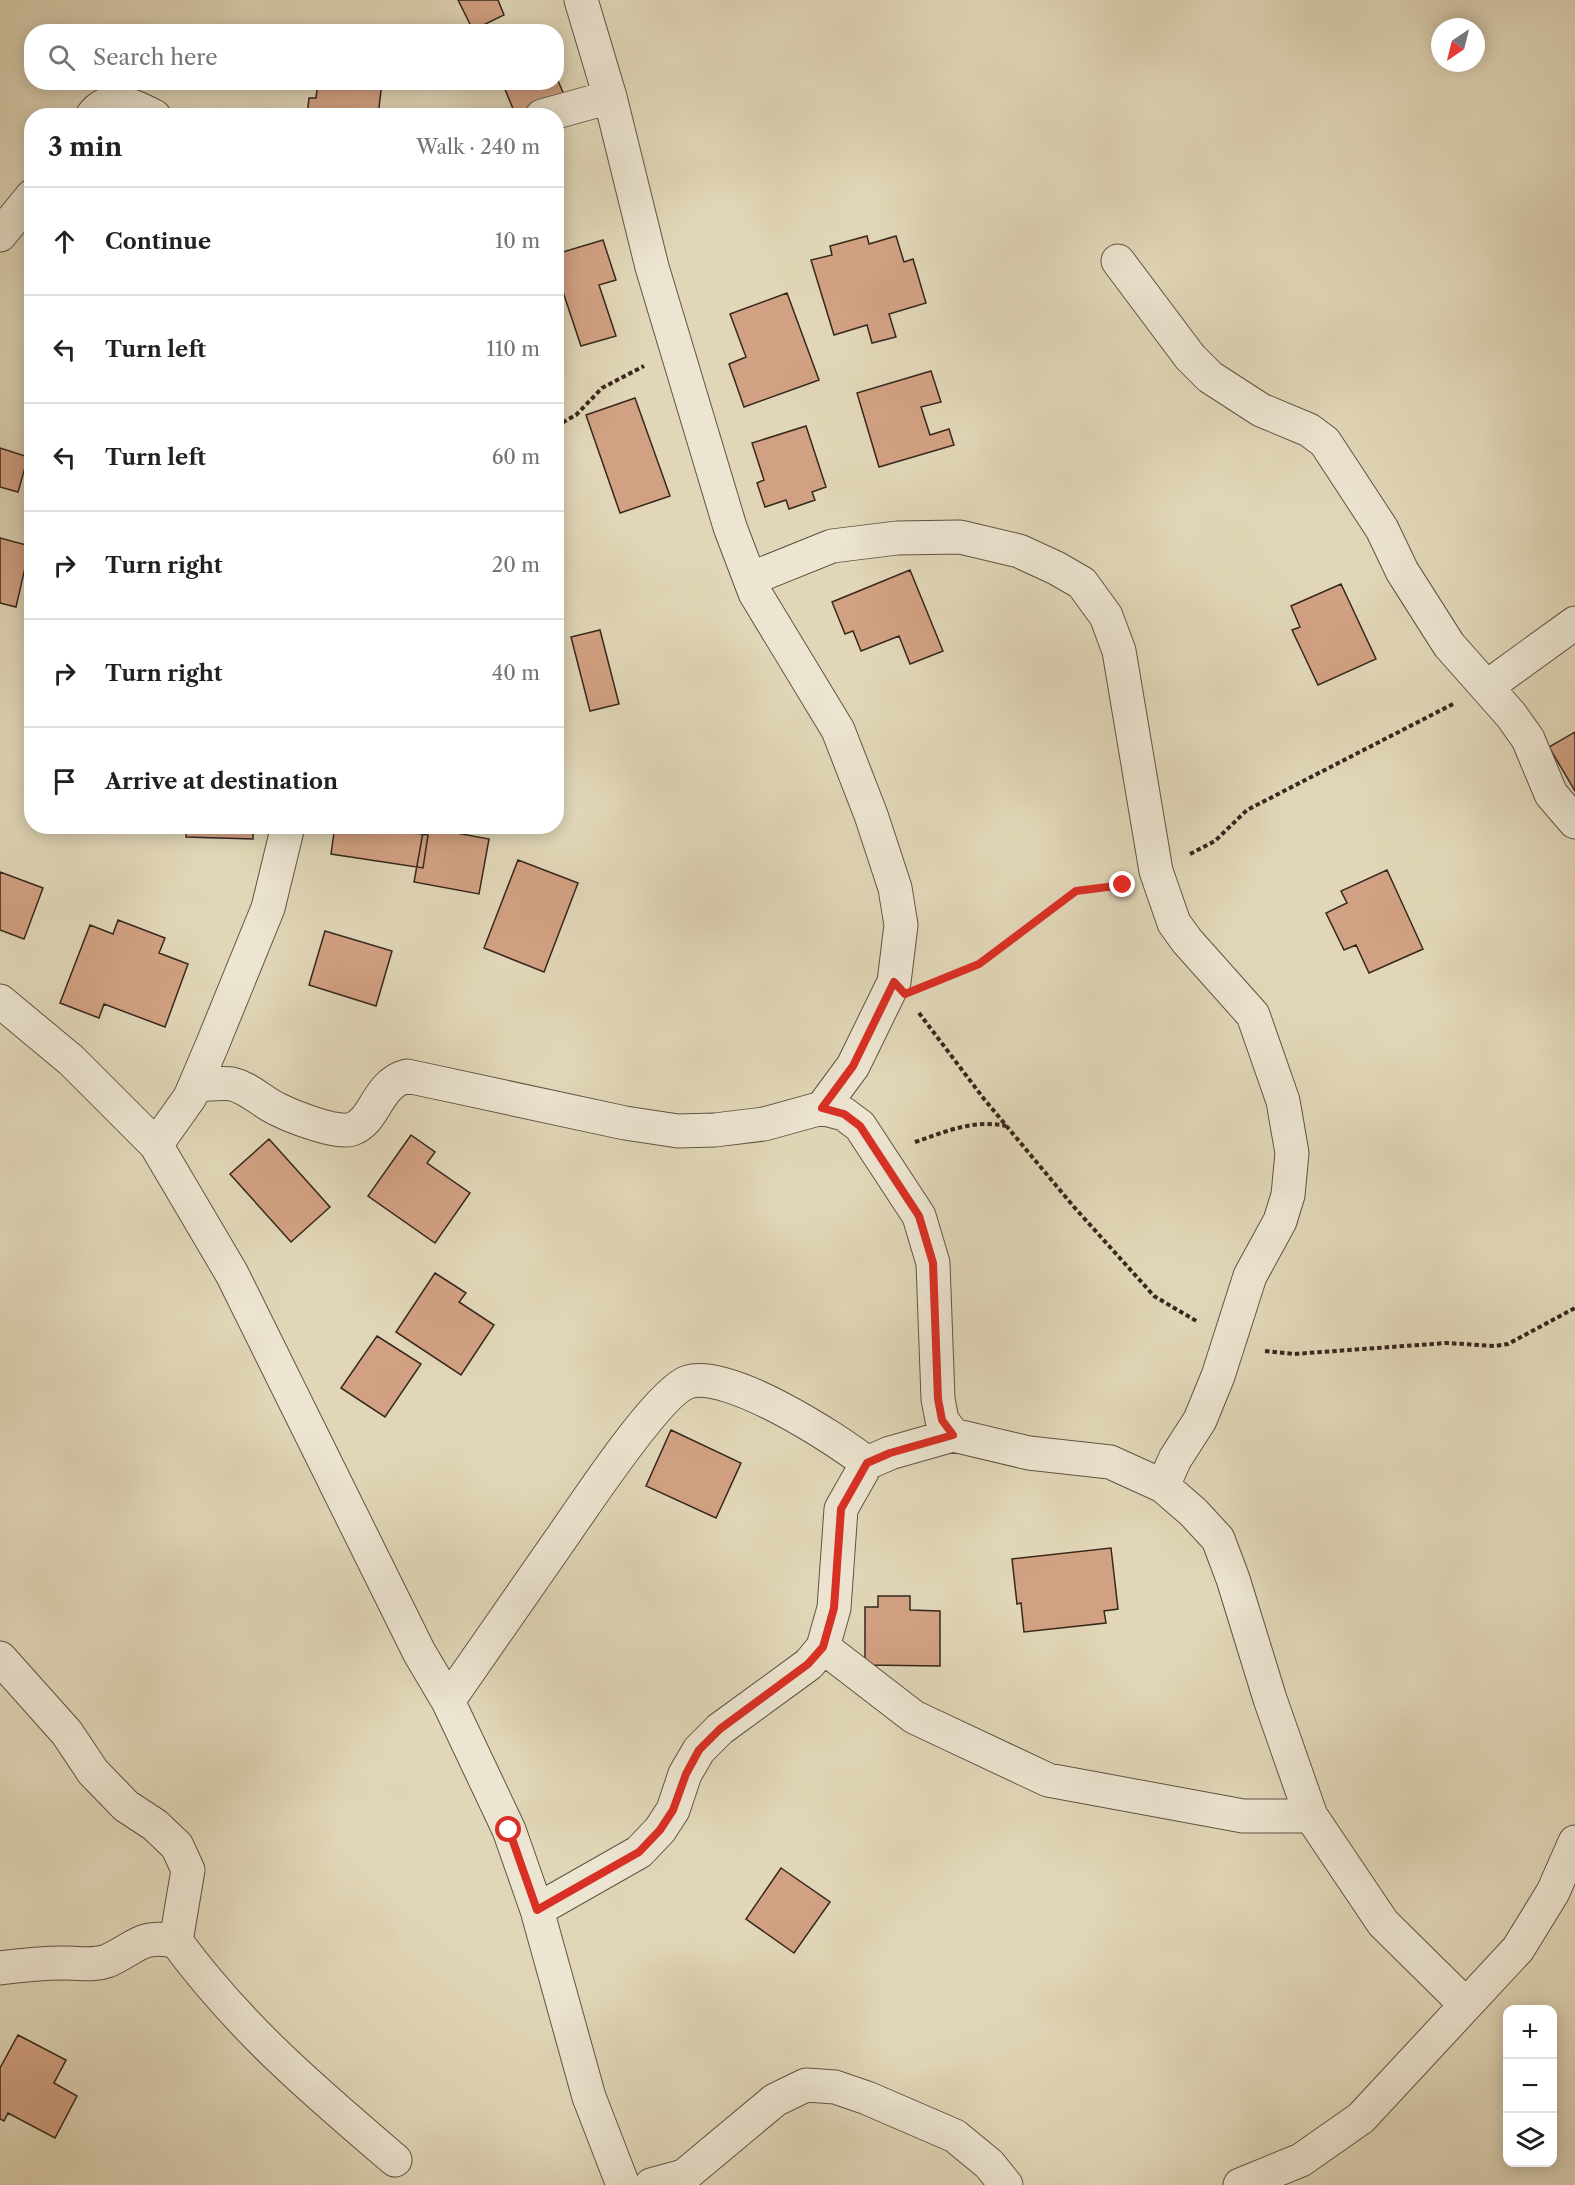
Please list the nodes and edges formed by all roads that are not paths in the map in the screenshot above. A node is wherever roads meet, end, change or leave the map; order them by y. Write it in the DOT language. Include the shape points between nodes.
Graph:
graph roads {
  1 [pos="581,0"];
  2 [pos="610,97"];
  3 [pos="98,108"];
  4 [pos="136,108"];
  5 [pos="564,110"];
  6 [pos="24,206"];
  7 [pos="0,236"];
  8 [pos="1118,261"];
  9 [pos="750,579"];
  10 [pos="1575,623"];
  11 [pos="1488,686"];
  12 [pos="1575,822"];
  13 [pos="286,834"];
  14 [pos="0,1001"];
  15 [pos="195,1085"];
  16 [pos="822,1108"];
  17 [pos="156,1145"];
  18 [pos="953,1435"];
  19 [pos="867,1463"];
  20 [pos="1163,1486"];
  21 [pos="823,1647"];
  22 [pos="0,1658"];
  23 [pos="448,1701"];
  24 [pos="1311,1816"];
  25 [pos="1575,1842"];
  26 [pos="537,1910"];
  27 [pos="176,1941"];
  28 [pos="0,1968"];
  29 [pos="1465,2004"];
  30 [pos="395,2160"];
  31 [pos="1287,2176"];
  32 [pos="623,2185"];
  33 [pos="651,2185"];
  34 [pos="1006,2185"];
  35 [pos="1240,2185"];
  1 -- 2 [label="street"];
  2 -- 5 [label="street"];
  2 -- 9 [label="street" via="652,267 730,527"];
  3 -- 4 [label="street" via="108,102 123,102"];
  6 -- 7 [label="street"];
  8 -- 11 [label="street" via="1190,357 1210,376 1261,410 1309,430 1325,442 1383,529 1402,571 1449,645"];
  9 -- 16 [label="street" via="838,730 872,815 895,888 901,925 900,988 853,1066"];
  9 -- 20 [label="street" via="832,546 897,538 960,537 1019,551 1082,583 1106,616 1119,651 1156,871 1174,922 1253,1015 1283,1101 1292,1153 1288,1195 1280,1221 1251,1276 1200,1420"];
  10 -- 11 [label="street"];
  11 -- 12 [label="street" via="1528,739 1551,794"];
  13 -- 15 [label="street" via="268,908"];
  14 -- 17 [label="street" via="71,1059"];
  15 -- 16 [label="street" via="230,1084 278,1110 339,1131 362,1123 385,1088 407,1076 678,1131 764,1124"];
  15 -- 17 [label="street"];
  16 -- 18 [label="street" via="844,1114 860,1126 919,1216 933,1263 938,1399 942,1420"];
  17 -- 23 [label="street" via="232,1274 414,1642"];
  18 -- 19 [label="street"];
  18 -- 20 [label="street" via="1029,1453 1110,1462"];
  19 -- 21 [label="street" via="841,1509 834,1608"];
  19 -- 23 [label="street" via="836,1439 765,1400 704,1380 687,1382 670,1394 622,1452"];
  20 -- 24 [label="street" via="1218,1539"];
  21 -- 24 [label="street" via="914,1717 1048,1780 1243,1816"];
  21 -- 26 [label="street" via="808,1664 720,1729 699,1750 673,1810 639,1852"];
  22 -- 27 [label="street" via="67,1733 93,1772 126,1806 177,1846 188,1870"];
  23 -- 26 [label="street" via="509,1830"];
  24 -- 29 [label="street" via="1383,1923"];
  25 -- 29 [label="street" via="1553,1892 1518,1949"];
  26 -- 32 [label="street" via="589,2097"];
  27 -- 28 [label="street" via="144,1939 105,1962"];
  27 -- 30 [label="street" via="226,2004 274,2055"];
  29 -- 31 [label="street" via="1361,2118 1301,2160"];
  31 -- 35 [label="street"];
  33 -- 34 [label="street" via="684,2176 775,2100 806,2085 835,2087 955,2136 989,2164"];
}
